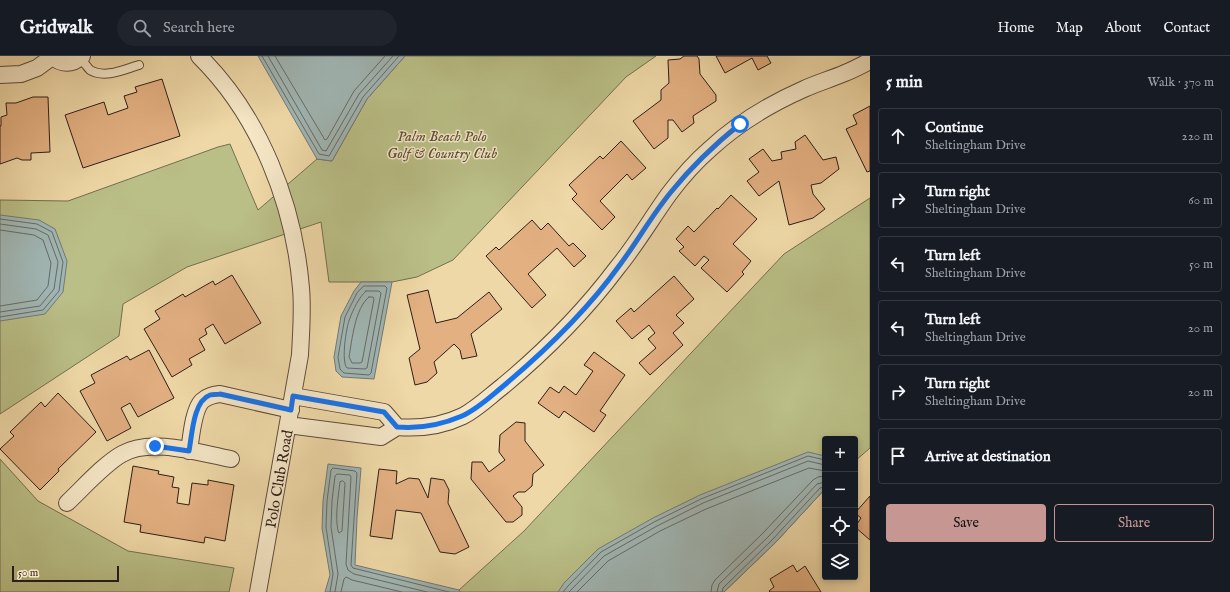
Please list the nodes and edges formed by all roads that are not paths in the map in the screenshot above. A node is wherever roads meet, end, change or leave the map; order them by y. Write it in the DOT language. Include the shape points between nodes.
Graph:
graph roads {
  1 [pos="52,56"];
  2 [pos="199,56"];
  3 [pos="81,57"];
  4 [pos="870,61"];
  5 [pos="139,65"];
  6 [pos="0,75"];
  7 [pos="291,410"];
  8 [pos="397,427"];
  9 [pos="189,451"];
  10 [pos="231,459"];
  11 [pos="67,503"];
  12 [pos="258,592"];
  1 -- 3 [label="street" via="66,63 74,62"];
  1 -- 6 [label="street" via="37,68 21,74"];
  2 -- 7 [label="street, Polo Club Road" via="242,110 262,145 278,181 290,219 302,289 300,355"];
  3 -- 5 [label="lane" via="89,69 98,73 114,73"];
  4 -- 8 [label="street" via="772,105 740,124 711,148 669,193 589,304 522,370 483,402 463,416 441,424 417,428"];
  7 -- 8 [label="street" via="381,437"];
  7 -- 8 [label="street" via="384,412"];
  7 -- 9 [label="street" via="220,394 209,396 201,402 196,411"];
  7 -- 12 [label="street, Polo Club Road"];
  9 -- 10 [label="street"];
  9 -- 11 [label="street" via="155,446 133,449 113,460"];
}
